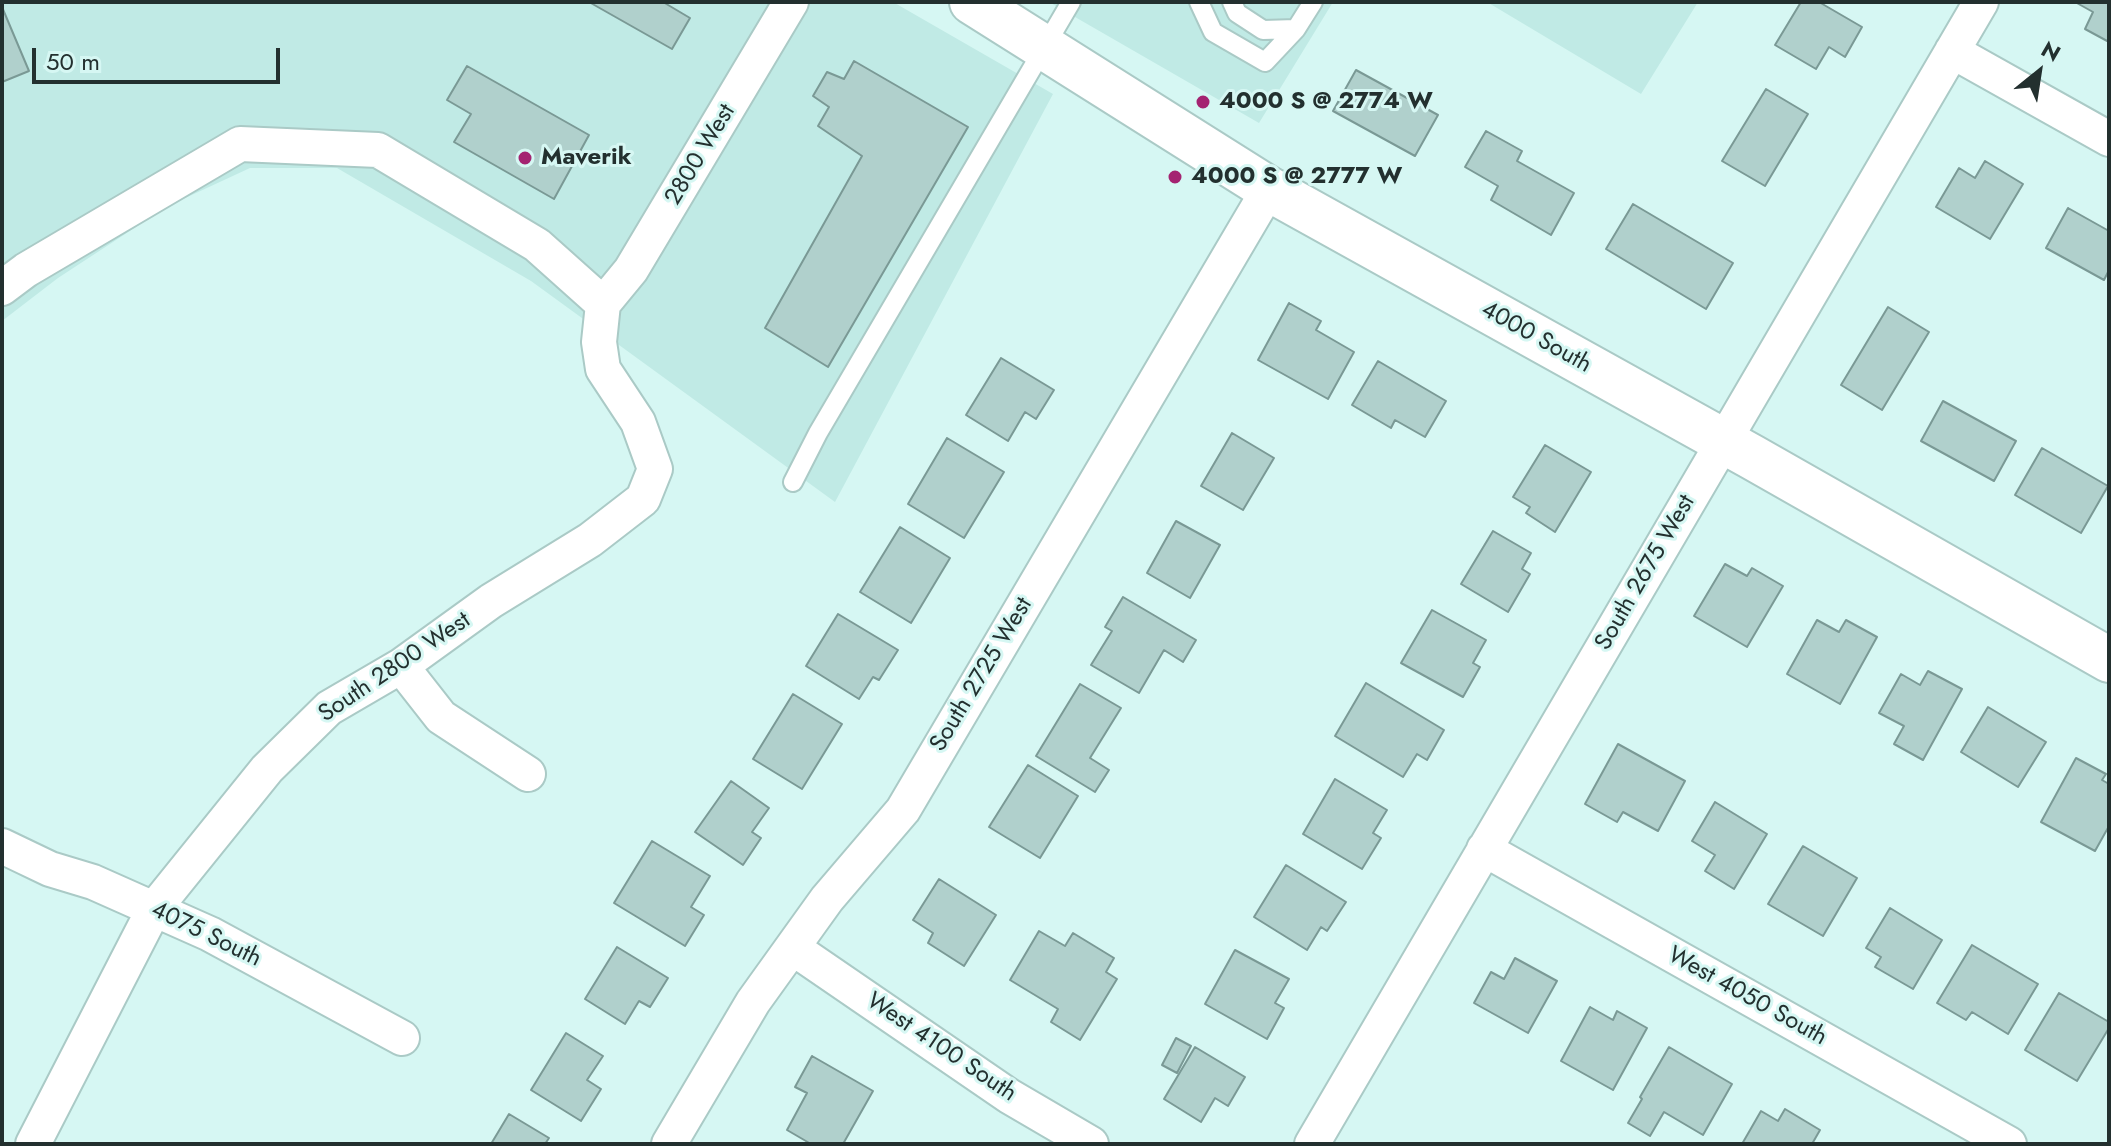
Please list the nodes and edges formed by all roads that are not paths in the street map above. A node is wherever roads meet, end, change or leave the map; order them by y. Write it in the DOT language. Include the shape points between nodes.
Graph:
graph roads {
  1 [pos="791,2"];
  2 [pos="972,2"];
  3 [pos="1071,2"];
  4 [pos="1199,2"];
  5 [pos="1232,2"];
  6 [pos="1313,2"];
  7 [pos="1981,2"];
  8 [pos="1296,29"];
  9 [pos="1045,48"];
  10 [pos="1952,51"];
  11 [pos="2109,139"];
  12 [pos="1269,189"];
  13 [pos="2,288"];
  14 [pos="603,304"];
  15 [pos="1722,442"];
  16 [pos="793,482"];
  17 [pos="2109,660"];
  18 [pos="401,666"];
  19 [pos="528,774"];
  20 [pos="2,846"];
  21 [pos="1484,849"];
  22 [pos="154,909"];
  23 [pos="793,948"];
  24 [pos="402,1038"];
  25 [pos="37,1143"];
  26 [pos="669,1144"];
  27 [pos="1091,1144"];
  28 [pos="1312,1144"];
  29 [pos="2009,1144"];
  1 -- 14 [label="street, 2800 West" via="638,259"];
  2 -- 9 [label="street, 4000 South"];
  3 -- 9 [label="lane"];
  4 -- 8 [label="lane" via="1213,32 1265,62"];
  5 -- 8 [label="lane" via="1237,13 1263,30"];
  6 -- 8 [label="lane"];
  7 -- 10 [label="street, South 2675 West"];
  9 -- 12 [label="street, 4000 South"];
  9 -- 16 [label="lane"];
  10 -- 11 [label="street"];
  10 -- 15 [label="street, South 2675 West"];
  12 -- 15 [label="street, 4000 South"];
  12 -- 23 [label="street, South 2725 West" via="903,810"];
  13 -- 14 [label="street" via="240,144 378,150 537,245"];
  14 -- 18 [label="street, South 2800 West" via="603,369 638,422 655,469 643,499"];
  15 -- 17 [label="street, 4000 South"];
  15 -- 21 [label="street, South 2675 West"];
  18 -- 19 [label="street" via="441,717"];
  18 -- 22 [label="street, South 2800 West" via="318,718 267,769"];
  20 -- 22 [label="street, 4075 South"];
  21 -- 28 [label="street, South 2675 West"];
  21 -- 29 [label="street, West 4050 South"];
  22 -- 24 [label="street, 4075 South"];
  22 -- 25 [label="street, South 2800 West"];
  23 -- 26 [label="street, South 2725 West" via="753,1002"];
  23 -- 27 [label="street, West 4100 South" via="1009,1096"];
}
